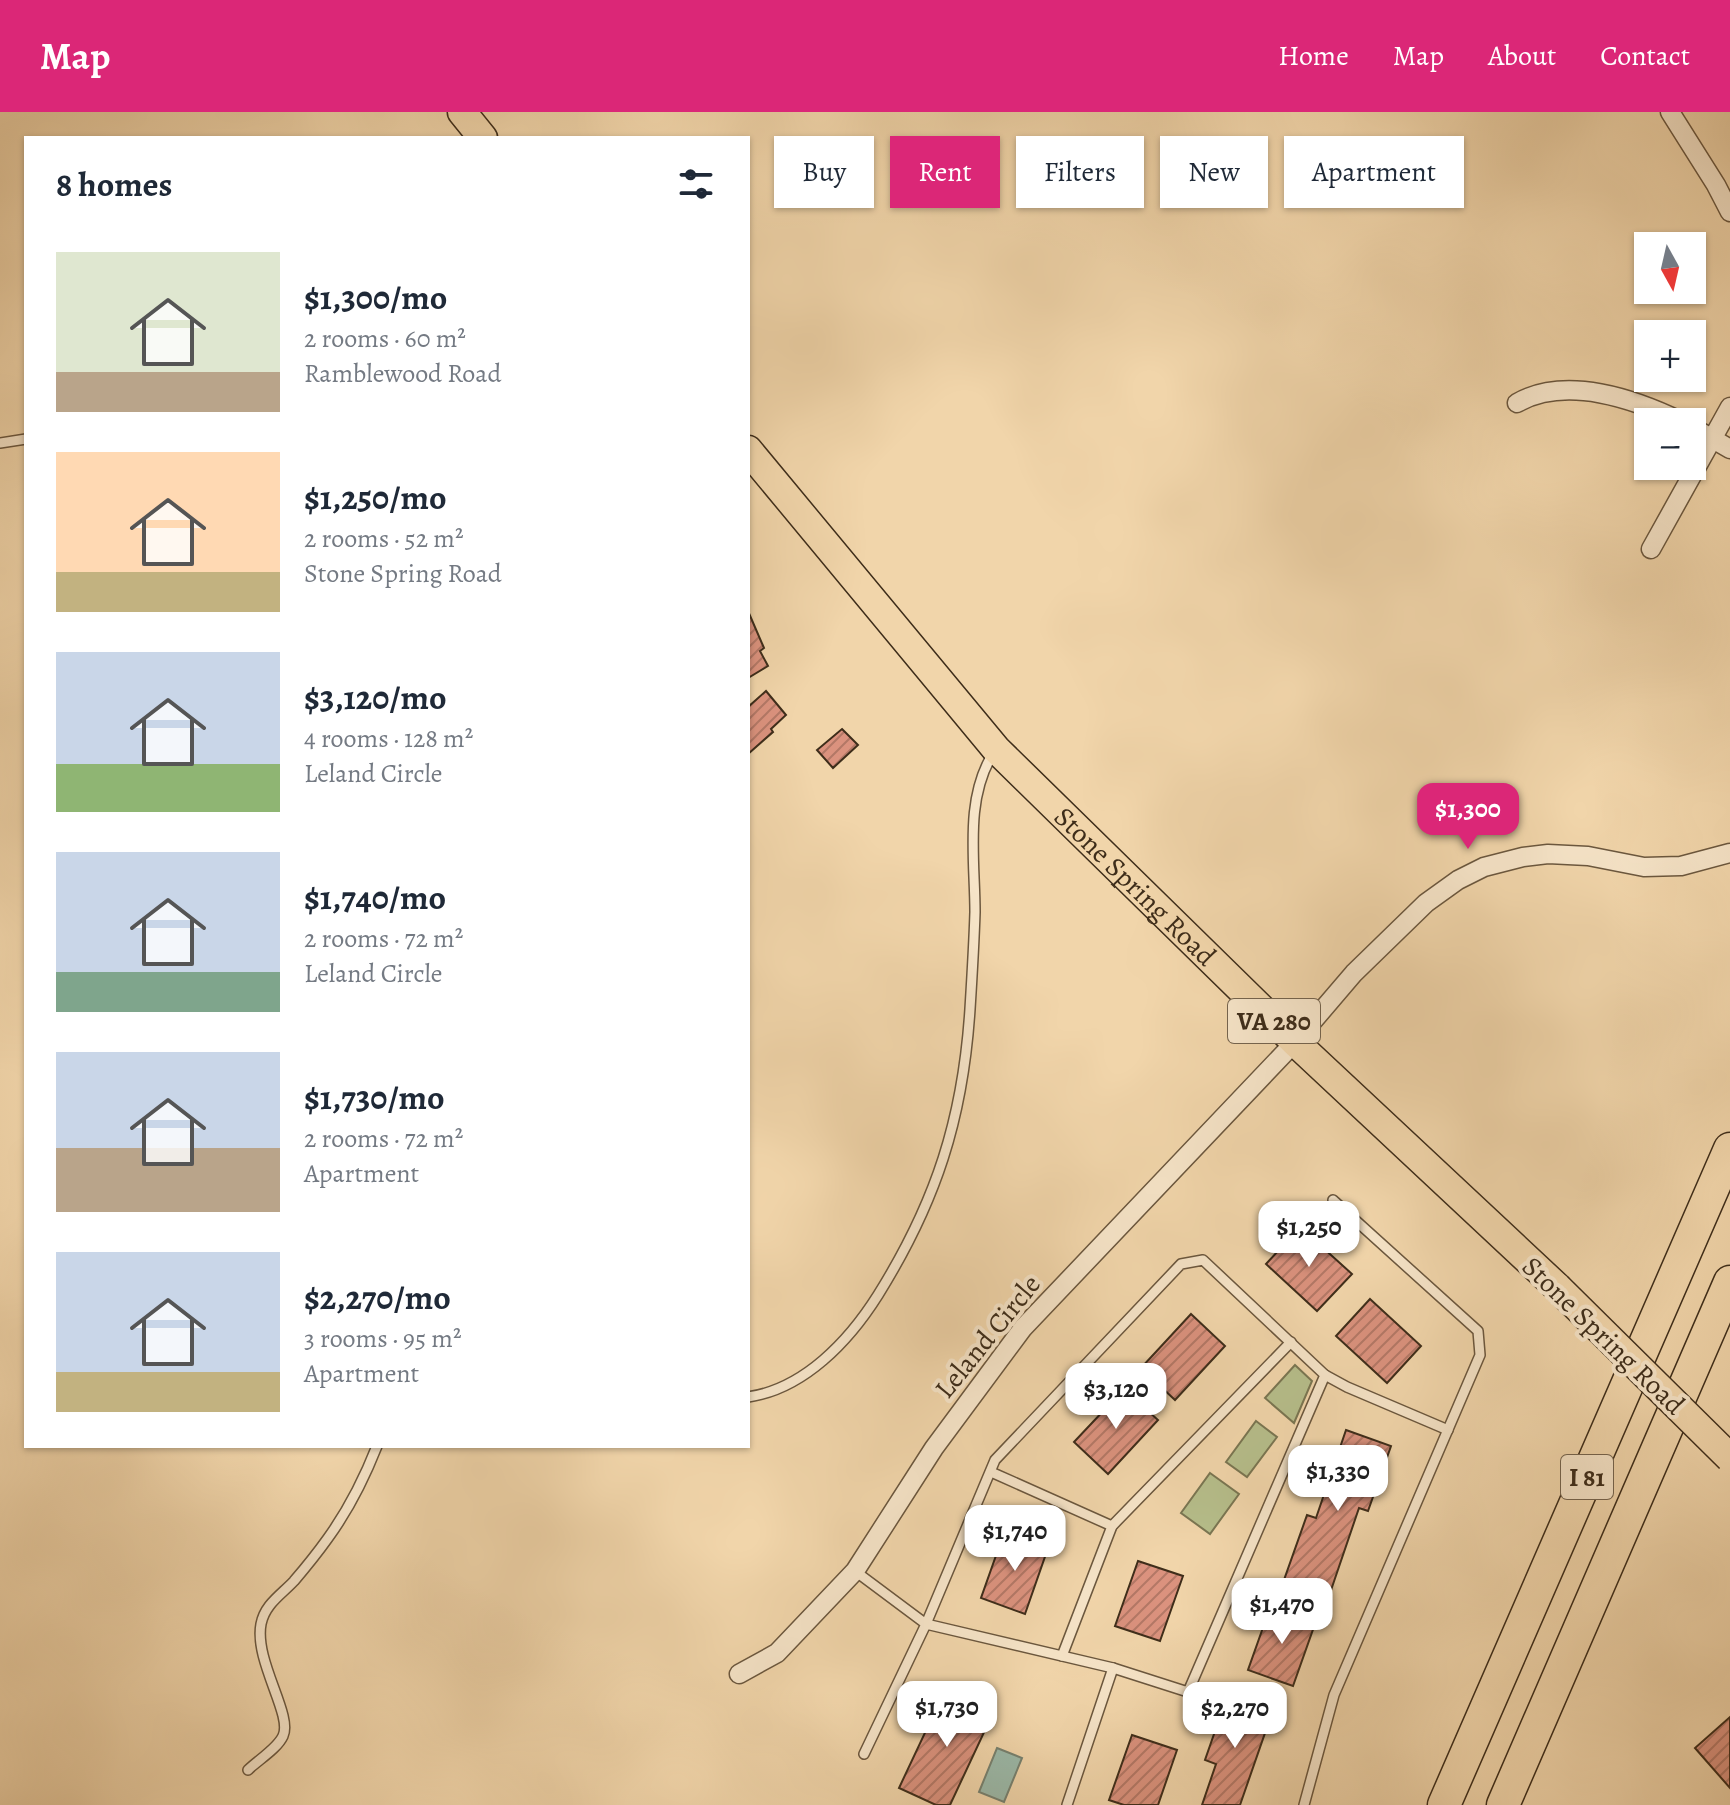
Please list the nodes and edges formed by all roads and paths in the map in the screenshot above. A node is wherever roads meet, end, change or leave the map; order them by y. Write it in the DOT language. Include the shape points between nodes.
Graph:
graph roads {
  1 [pos="462,112"];
  2 [pos="1670,112"];
  3 [pos="481,136"];
  4 [pos="1730,212"];
  5 [pos="1517,403"];
  6 [pos="1730,407"];
  7 [pos="1645,408"];
  8 [pos="24,439"];
  9 [pos="0,443"];
  10 [pos="1722,444"];
  11 [pos="750,452"];
  12 [pos="1651,549"];
  13 [pos="996,749"];
  14 [pos="1730,853"];
  15 [pos="1295,1042"];
  16 [pos="1730,1149"];
  17 [pos="1333,1200"];
  18 [pos="1730,1282"];
  19 [pos="1291,1342"];
  20 [pos="1325,1375"];
  21 [pos="750,1397"];
  22 [pos="1448,1430"];
  23 [pos="376,1448"];
  24 [pos="1730,1458"];
  25 [pos="991,1472"];
  26 [pos="1112,1526"];
  27 [pos="855,1571"];
  28 [pos="926,1624"];
  29 [pos="1062,1656"];
  30 [pos="1113,1668"];
  31 [pos="739,1674"];
  32 [pos="864,1754"];
  33 [pos="248,1770"];
  34 [pos="1067,1805"];
  35 [pos="1304,1805"];
  36 [pos="1444,1805"];
  37 [pos="1503,1805"];
  1 -- 3 [label="main road"];
  2 -- 4 [label="street"];
  5 -- 7 [label="street" via="1540,392 1579,392"];
  6 -- 10 [label="street"];
  8 -- 9 [label="lane"];
  10 -- 12 [label="street"];
  11 -- 13 [label="main road, Stone Spring Road / VA 280"];
  13 -- 15 [label="main road, Stone Spring Road / VA 280"];
  13 -- 21 [label="lane" via="975,800 975,925 967,1047 956,1116 934,1188 881,1290 846,1337 790,1383"];
  14 -- 15 [label="street, Leland Circle" via="1681,866 1644,867 1548,854 1484,867 1426,903 1354,973"];
  15 -- 24 [label="main road, Stone Spring Road / VA 280, bridge" via="1557,1287"];
  15 -- 27 [label="street, Leland Circle" via="1023,1328 934,1448"];
  16 -- 36 [label="highway, I 81"];
  17 -- 22 [label="lane" via="1478,1331 1480,1355"];
  18 -- 37 [label="highway, I 81"];
  19 -- 20 [label="lane"];
  19 -- 25 [label="lane" via="1203,1260 1181,1264 995,1460"];
  19 -- 26 [label="lane"];
  20 -- 22 [label="lane"];
  20 -- 30 [label="lane" via="1188,1692"];
  22 -- 35 [label="lane" via="1334,1695"];
  23 -- 33 [label="lane" via="342,1518 265,1613 262,1656 285,1729"];
  25 -- 26 [label="lane"];
  25 -- 28 [label="lane"];
  26 -- 29 [label="lane"];
  27 -- 28 [label="lane"];
  27 -- 31 [label="street, Leland Circle" via="777,1653"];
  28 -- 29 [label="lane"];
  28 -- 32 [label="lane"];
  29 -- 30 [label="lane"];
  30 -- 34 [label="lane"];
}
